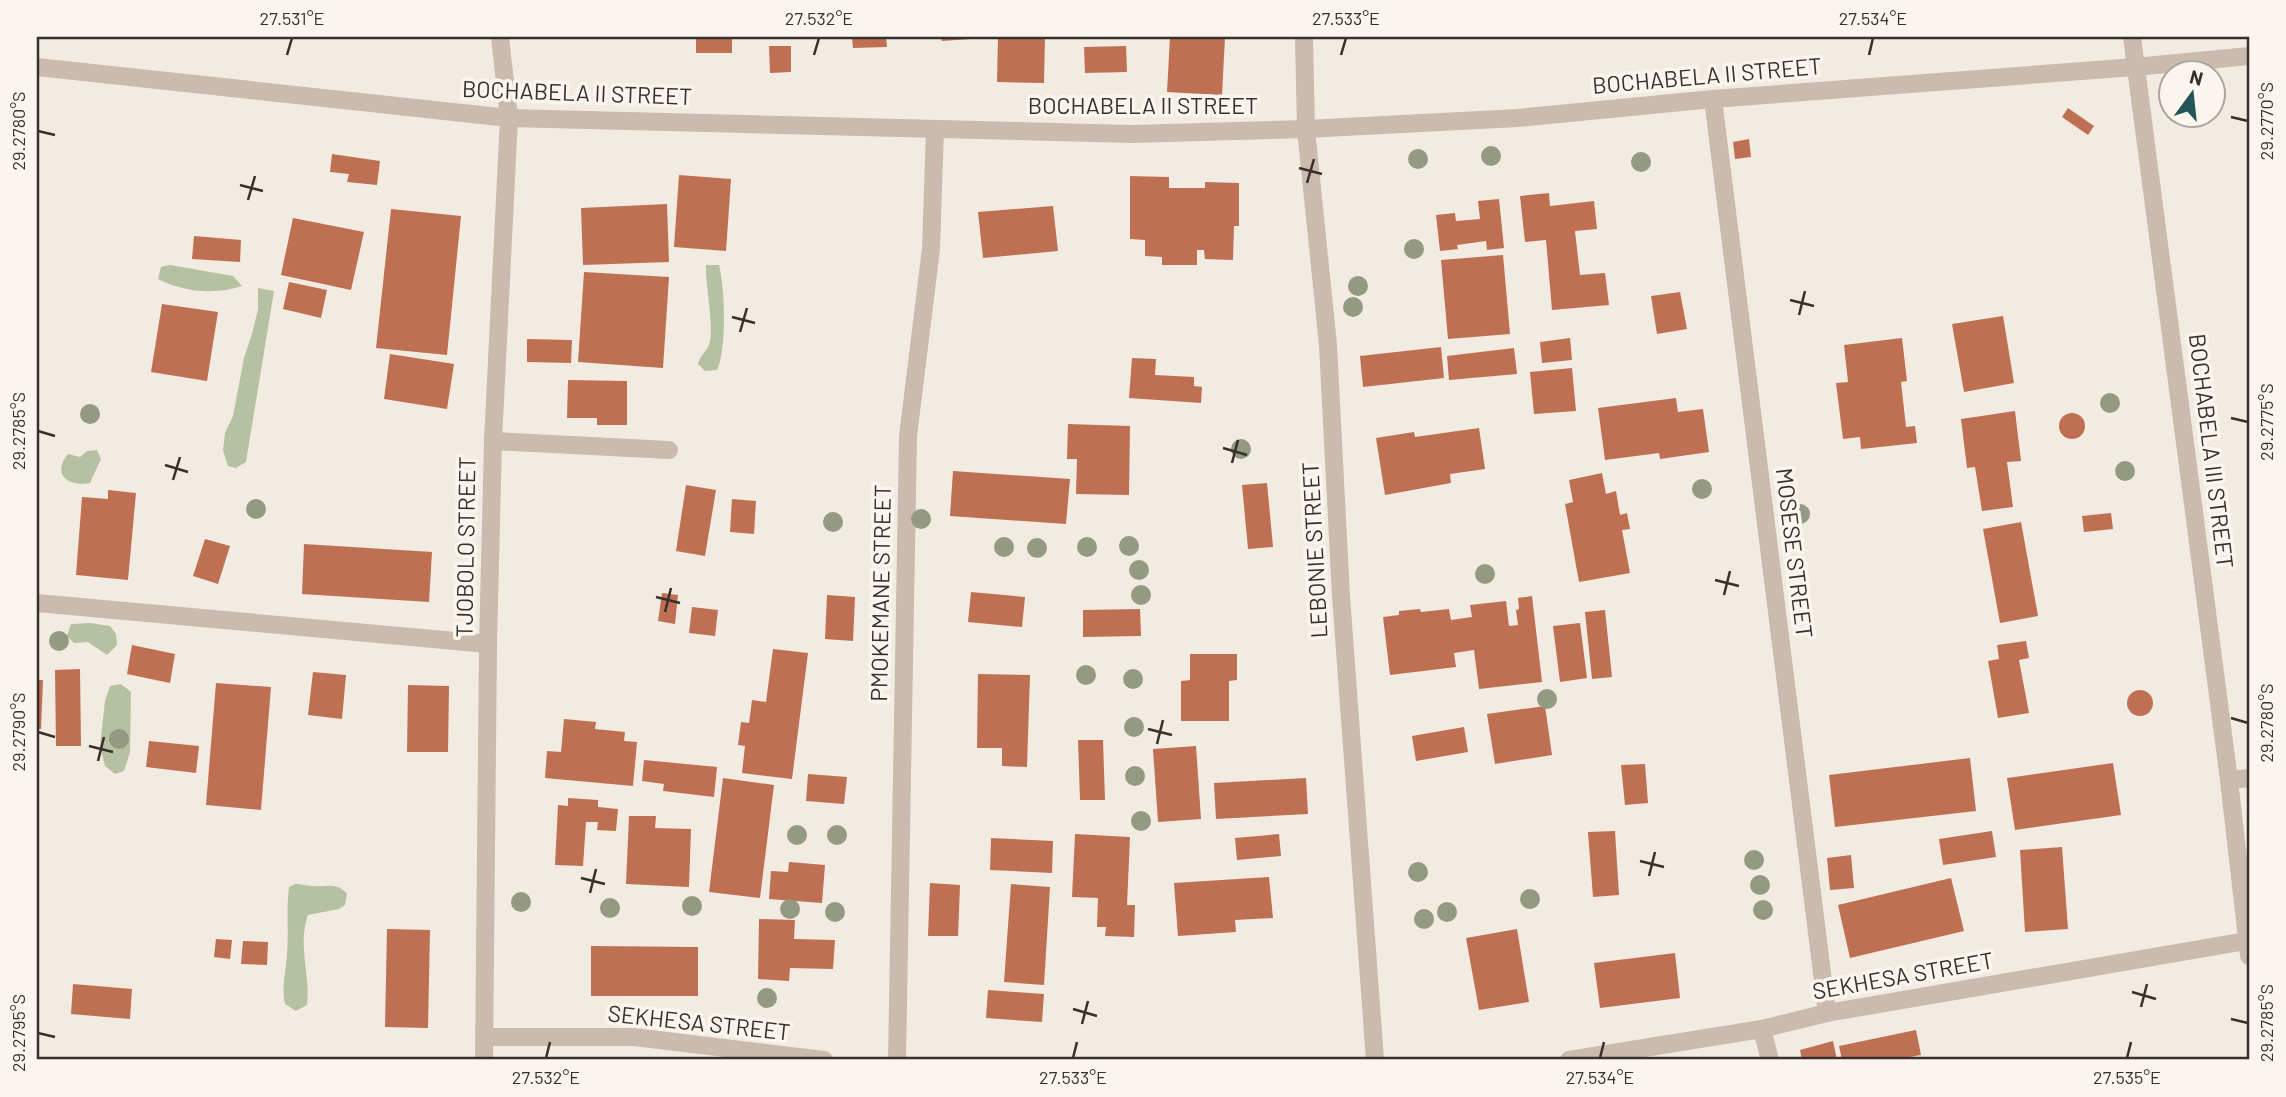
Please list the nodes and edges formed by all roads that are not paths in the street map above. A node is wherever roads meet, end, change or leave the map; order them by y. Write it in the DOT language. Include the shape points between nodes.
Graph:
graph roads {
  1 [pos="500,37"];
  2 [pos="1304,37"];
  3 [pos="2132,37"];
  4 [pos="2249,56"];
  5 [pos="37,67"];
  6 [pos="2135,67"];
  7 [pos="1713,99"];
  8 [pos="509,118"];
  9 [pos="935,129"];
  10 [pos="1306,130"];
  11 [pos="493,441"];
  12 [pos="670,450"];
  13 [pos="37,603"];
  14 [pos="488,644"];
  15 [pos="2249,778"];
  16 [pos="2230,780"];
  17 [pos="2248,949"];
  18 [pos="1827,1013"];
  19 [pos="1762,1029"];
  20 [pos="485,1037"];
  21 [pos="484,1060"];
  22 [pos="824,1060"];
  23 [pos="897,1060"];
  24 [pos="1375,1060"];
  25 [pos="1569,1060"];
  26 [pos="1770,1060"];
  1 -- 8 [label="street, TJOBOLO STREET"];
  2 -- 10 [label="street, LEBONIE STREET"];
  3 -- 6 [label="street, BOCHABELA III STREET"];
  4 -- 6 [label="street, BOCHABELA II STREET"];
  5 -- 8 [label="street, BOCHABELA II STREET"];
  6 -- 7 [label="street, BOCHABELA II STREET"];
  6 -- 16 [label="street, BOCHABELA III STREET"];
  7 -- 10 [label="street, BOCHABELA II STREET" via="1518,118"];
  7 -- 18 [label="street, MOSESE STREET"];
  8 -- 9 [label="street, BOCHABELA II STREET"];
  8 -- 11 [label="street, TJOBOLO STREET"];
  9 -- 10 [label="street, BOCHABELA II STREET" via="1132,134"];
  9 -- 23 [label="street, PMOKEMANE STREET" via="931,249 908,436"];
  10 -- 24 [label="street, LEBONIE STREET" via="1328,345"];
  11 -- 12 [label="street"];
  11 -- 14 [label="street, TJOBOLO STREET"];
  13 -- 14 [label="street"];
  14 -- 20 [label="street, TJOBOLO STREET"];
  15 -- 16 [label="street"];
  16 -- 17 [label="street, BOCHABELA III STREET"];
  17 -- 18 [label="street, SEKHESA STREET"];
  18 -- 19 [label="street, SEKHESA STREET"];
  19 -- 25 [label="street, SEKHESA STREET"];
  19 -- 26 [label="street"];
  20 -- 21 [label="street, TJOBOLO STREET"];
  20 -- 22 [label="street, SEKHESA STREET" via="634,1037"];
}
